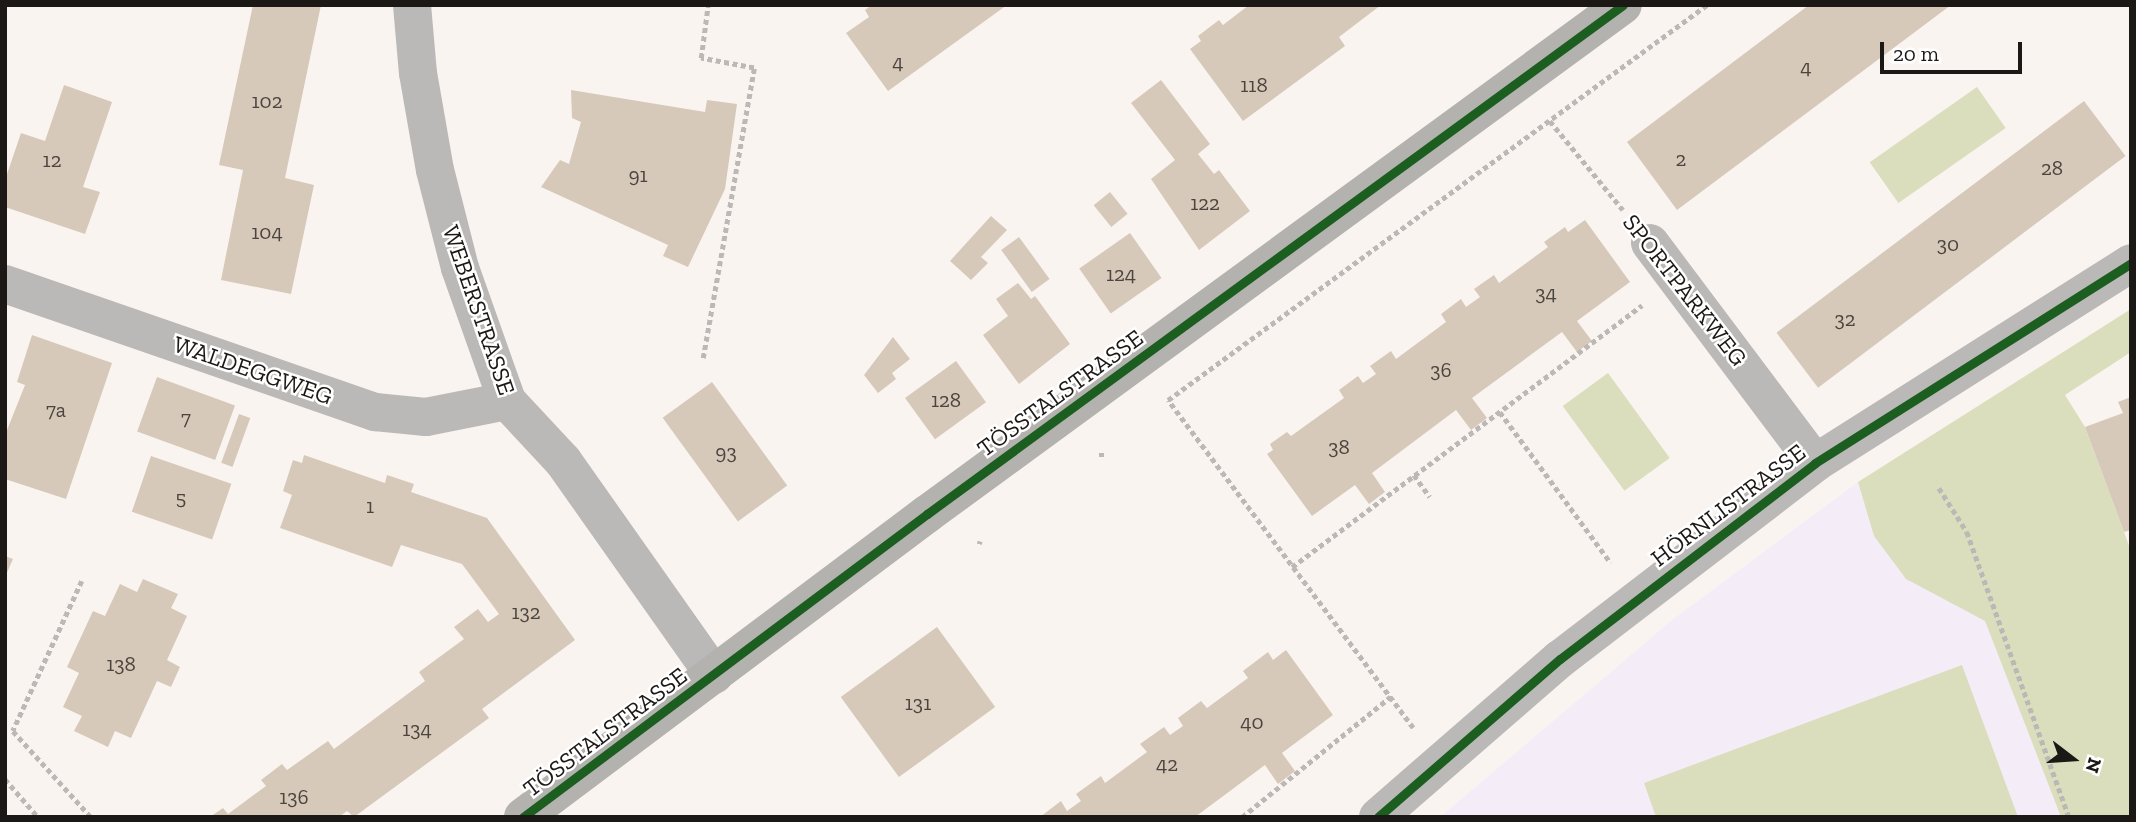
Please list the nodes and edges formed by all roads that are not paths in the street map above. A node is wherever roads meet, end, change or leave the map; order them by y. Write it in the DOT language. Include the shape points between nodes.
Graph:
graph roads {
  1 [pos="412,5"];
  2 [pos="1623,5"];
  3 [pos="1650,243"];
  4 [pos="2131,263"];
  5 [pos="5,284"];
  6 [pos="507,401"];
  7 [pos="1815,463"];
  8 [pos="714,675"];
  9 [pos="523,817"];
  10 [pos="1378,817"];
  1 -- 6 [label="street, WEBERSTRASSE" via="418,74 435,170 460,268"];
  2 -- 8 [label="main road, TÖSSTALSTRASSE"];
  3 -- 7 [label="street, SPORTPARKWEG"];
  4 -- 7 [label="street, HÖRNLISTRASSE"];
  5 -- 6 [label="street, WALDEGGWEG" via="375,412 426,417"];
  6 -- 8 [label="street, WEBERSTRASSE" via="563,461"];
  7 -- 10 [label="street, HÖRNLISTRASSE" via="1560,659"];
  8 -- 9 [label="main road, TÖSSTALSTRASSE"];
}
